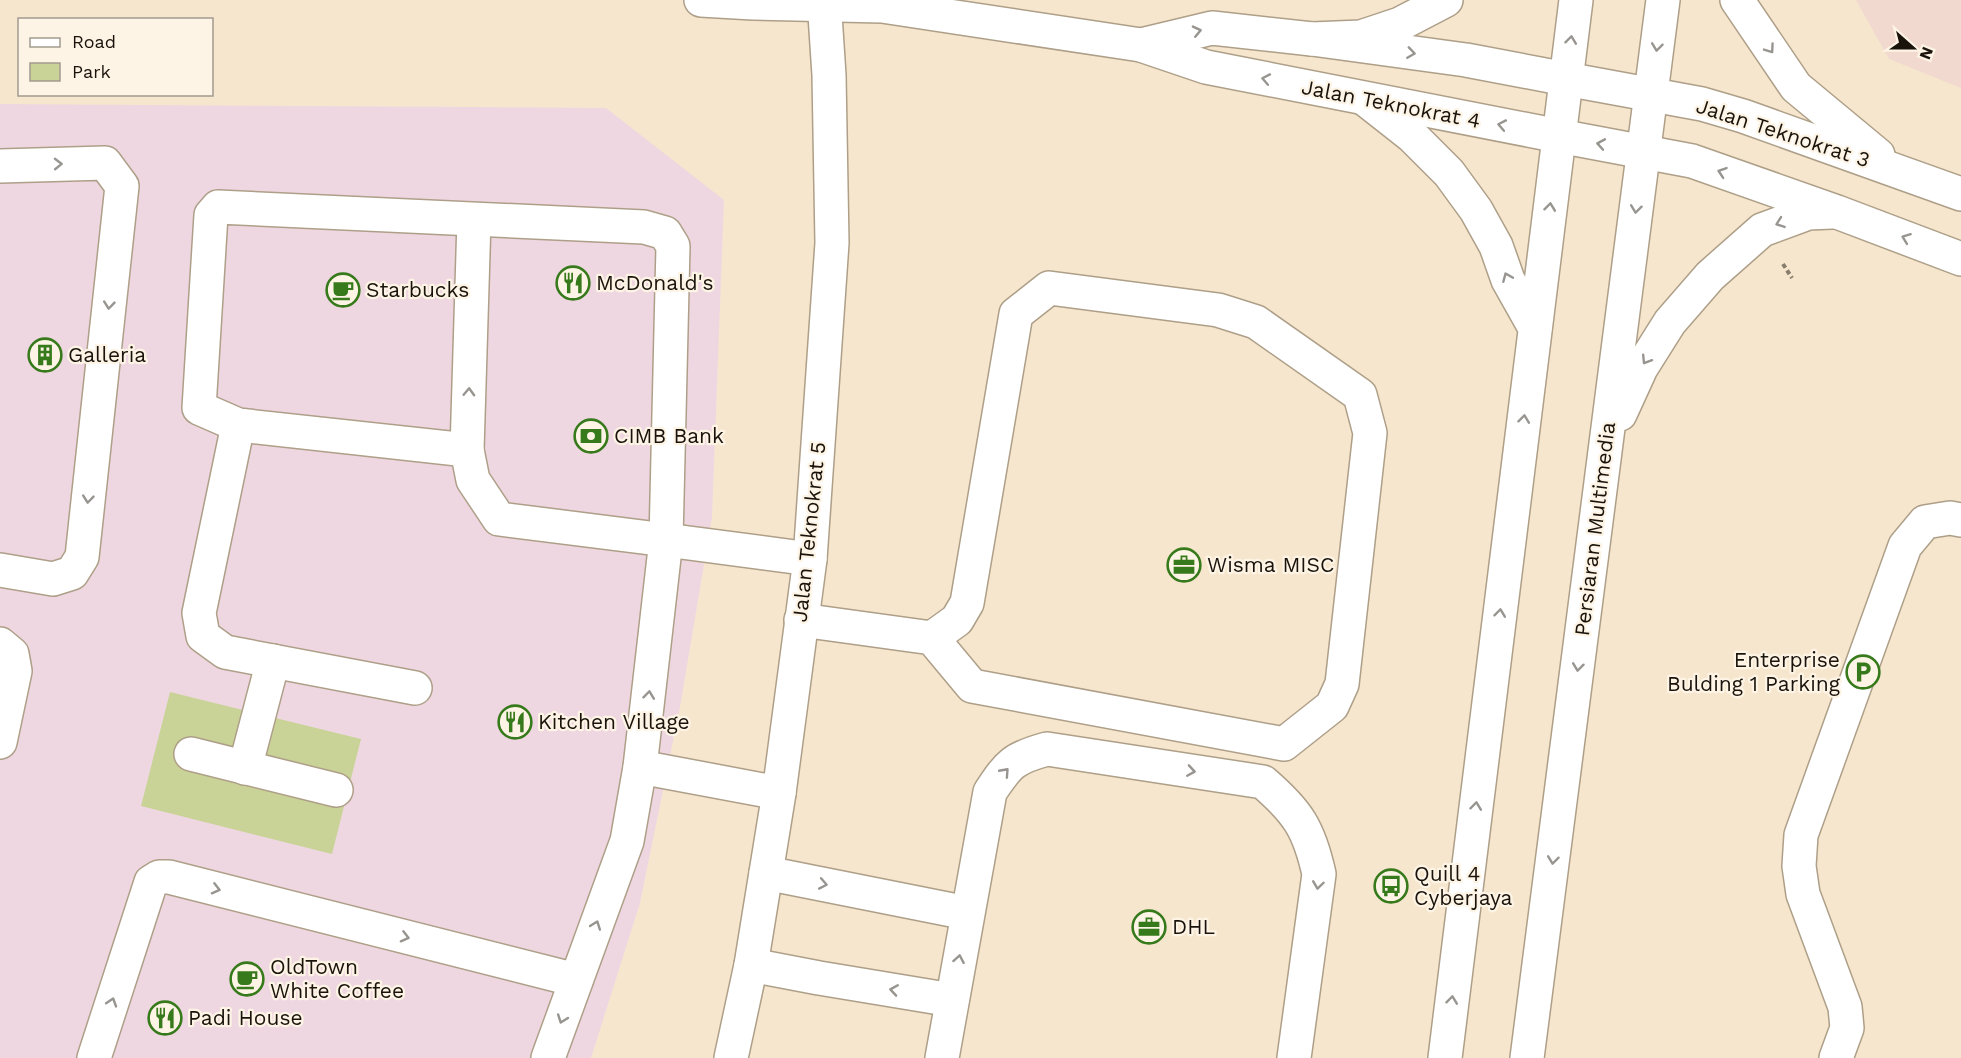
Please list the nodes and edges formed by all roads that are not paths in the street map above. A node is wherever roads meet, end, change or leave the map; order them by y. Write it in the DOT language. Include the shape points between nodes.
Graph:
graph roads {
  1 [pos="701,0"];
  2 [pos="1446,0"];
  3 [pos="1576,0"];
  4 [pos="1663,0"];
  5 [pos="1737,0"];
  6 [pos="824,2"];
  7 [pos="1312,39"];
  8 [pos="1141,45"];
  9 [pos="1566,79"];
  10 [pos="1651,94"];
  11 [pos="1365,99"];
  12 [pos="1559,136"];
  13 [pos="1644,151"];
  14 [pos="0,166"];
  15 [pos="1897,170"];
  16 [pos="1961,194"];
  17 [pos="1837,212"];
  18 [pos="474,220"];
  19 [pos="1961,259"];
  20 [pos="1535,328"];
  21 [pos="238,425"];
  22 [pos="1606,442"];
  23 [pos="467,450"];
  24 [pos="1961,520"];
  25 [pos="666,540"];
  26 [pos="810,559"];
  27 [pos="0,570"];
  28 [pos="801,620"];
  29 [pos="932,638"];
  30 [pos="0,644"];
  31 [pos="273,661"];
  32 [pos="415,688"];
  33 [pos="0,742"];
  34 [pos="191,754"];
  35 [pos="640,767"];
  36 [pos="245,768"];
  37 [pos="336,790"];
  38 [pos="779,793"];
  39 [pos="766,873"];
  40 [pos="967,913"];
  41 [pos="751,965"];
  42 [pos="576,980"];
  43 [pos="952,1000"];
  44 [pos="94,1058"];
  45 [pos="548,1058"];
  46 [pos="731,1058"];
  47 [pos="942,1058"];
  48 [pos="1294,1058"];
  49 [pos="1445,1058"];
  50 [pos="1527,1058"];
  51 [pos="1836,1058"];
  1 -- 6 [label="main road, Jalan Teknokrat 4"];
  2 -- 7 [label="main road" via="1400,24 1361,37"];
  9 -- 3 [label="main road, one-way"];
  4 -- 10 [label="main road, Persiaran Multimedia, one-way"];
  5 -- 15 [label="main road, one-way" via="1796,87"];
  6 -- 8 [label="main road, Jalan Teknokrat 4" via="882,6"];
  6 -- 26 [label="main road, Jalan Teknokrat 5" via="832,243"];
  8 -- 7 [label="main road, Jalan Teknokrat 4, one-way" via="1212,28"];
  7 -- 9 [label="main road, Jalan Teknokrat 4, one-way" via="1466,60"];
  11 -- 8 [label="main road, Jalan Teknokrat 4, one-way" via="1206,68"];
  9 -- 10 [label="main road, Jalan Teknokrat 3"];
  9 -- 12 [label="main road"];
  10 -- 13 [label="main road, Persiaran Multimedia"];
  10 -- 15 [label="main road, Jalan Teknokrat 3" via="1743,116"];
  12 -- 11 [label="main road, Jalan Teknokrat 4, one-way"];
  20 -- 11 [label="main road, one-way" via="1508,280 1496,246 1449,173 1412,136"];
  13 -- 12 [label="main road, Jalan Teknokrat 4, one-way"];
  20 -- 12 [label="main road, one-way"];
  17 -- 13 [label="main road, one-way" via="1692,161"];
  13 -- 22 [label="main road, Persiaran Multimedia, one-way"];
  14 -- 27 [label="main road, one-way" via="105,163 122,186 82,557 72,573 53,579"];
  15 -- 16 [label="main road, Jalan Teknokrat 3"];
  19 -- 17 [label="main road, one-way"];
  17 -- 22 [label="main road, one-way" via="1808,213 1762,230 1710,276 1670,322 1641,368"];
  18 -- 21 [label="main road" via="218,207 211,215 199,408"];
  23 -- 18 [label="main road, one-way"];
  18 -- 25 [label="main road" via="644,227 665,233 673,246"];
  49 -- 20 [label="main road, one-way"];
  21 -- 23 [label="main road"];
  21 -- 31 [label="main road" via="198,613 203,636 225,652"];
  22 -- 50 [label="main road, Persiaran Multimedia, one-way"];
  23 -- 25 [label="main road" via="472,480 500,519"];
  24 -- 51 [label="main road" via="1924,522 1905,546 1801,835 1799,866 1803,894 1845,1007 1847,1028"];
  25 -- 26 [label="main road"];
  35 -- 25 [label="main road, one-way"];
  26 -- 28 [label="main road, Jalan Teknokrat 5"];
  28 -- 29 [label="main road"];
  28 -- 38 [label="main road, Jalan Teknokrat 5"];
  29 -- 29 [label="main road" via="957,620 967,603 1016,314 1049,288 1218,309 1256,322 1360,395 1370,433 1342,684 1332,706 1284,744 972,686"];
  30 -- 33 [label="main road" via="12,654 15,671"];
  31 -- 32 [label="main road"];
  31 -- 36 [label="main road"];
  34 -- 36 [label="main road"];
  35 -- 38 [label="main road"];
  42 -- 35 [label="main road, one-way" via="627,841"];
  36 -- 37 [label="main road"];
  38 -- 39 [label="main road, Jalan Teknokrat 5"];
  39 -- 40 [label="main road, one-way"];
  39 -- 41 [label="main road, Jalan Teknokrat 5"];
  43 -- 40 [label="main road, one-way"];
  40 -- 48 [label="main road, one-way" via="990,792 1003,772 1021,756 1047,749 1263,782 1303,824 1319,874"];
  43 -- 41 [label="main road, one-way"];
  41 -- 46 [label="main road, Jalan Teknokrat 5"];
  44 -- 42 [label="main road, one-way" via="151,882 159,877"];
  42 -- 45 [label="main road, one-way"];
  43 -- 47 [label="main road"];
}
